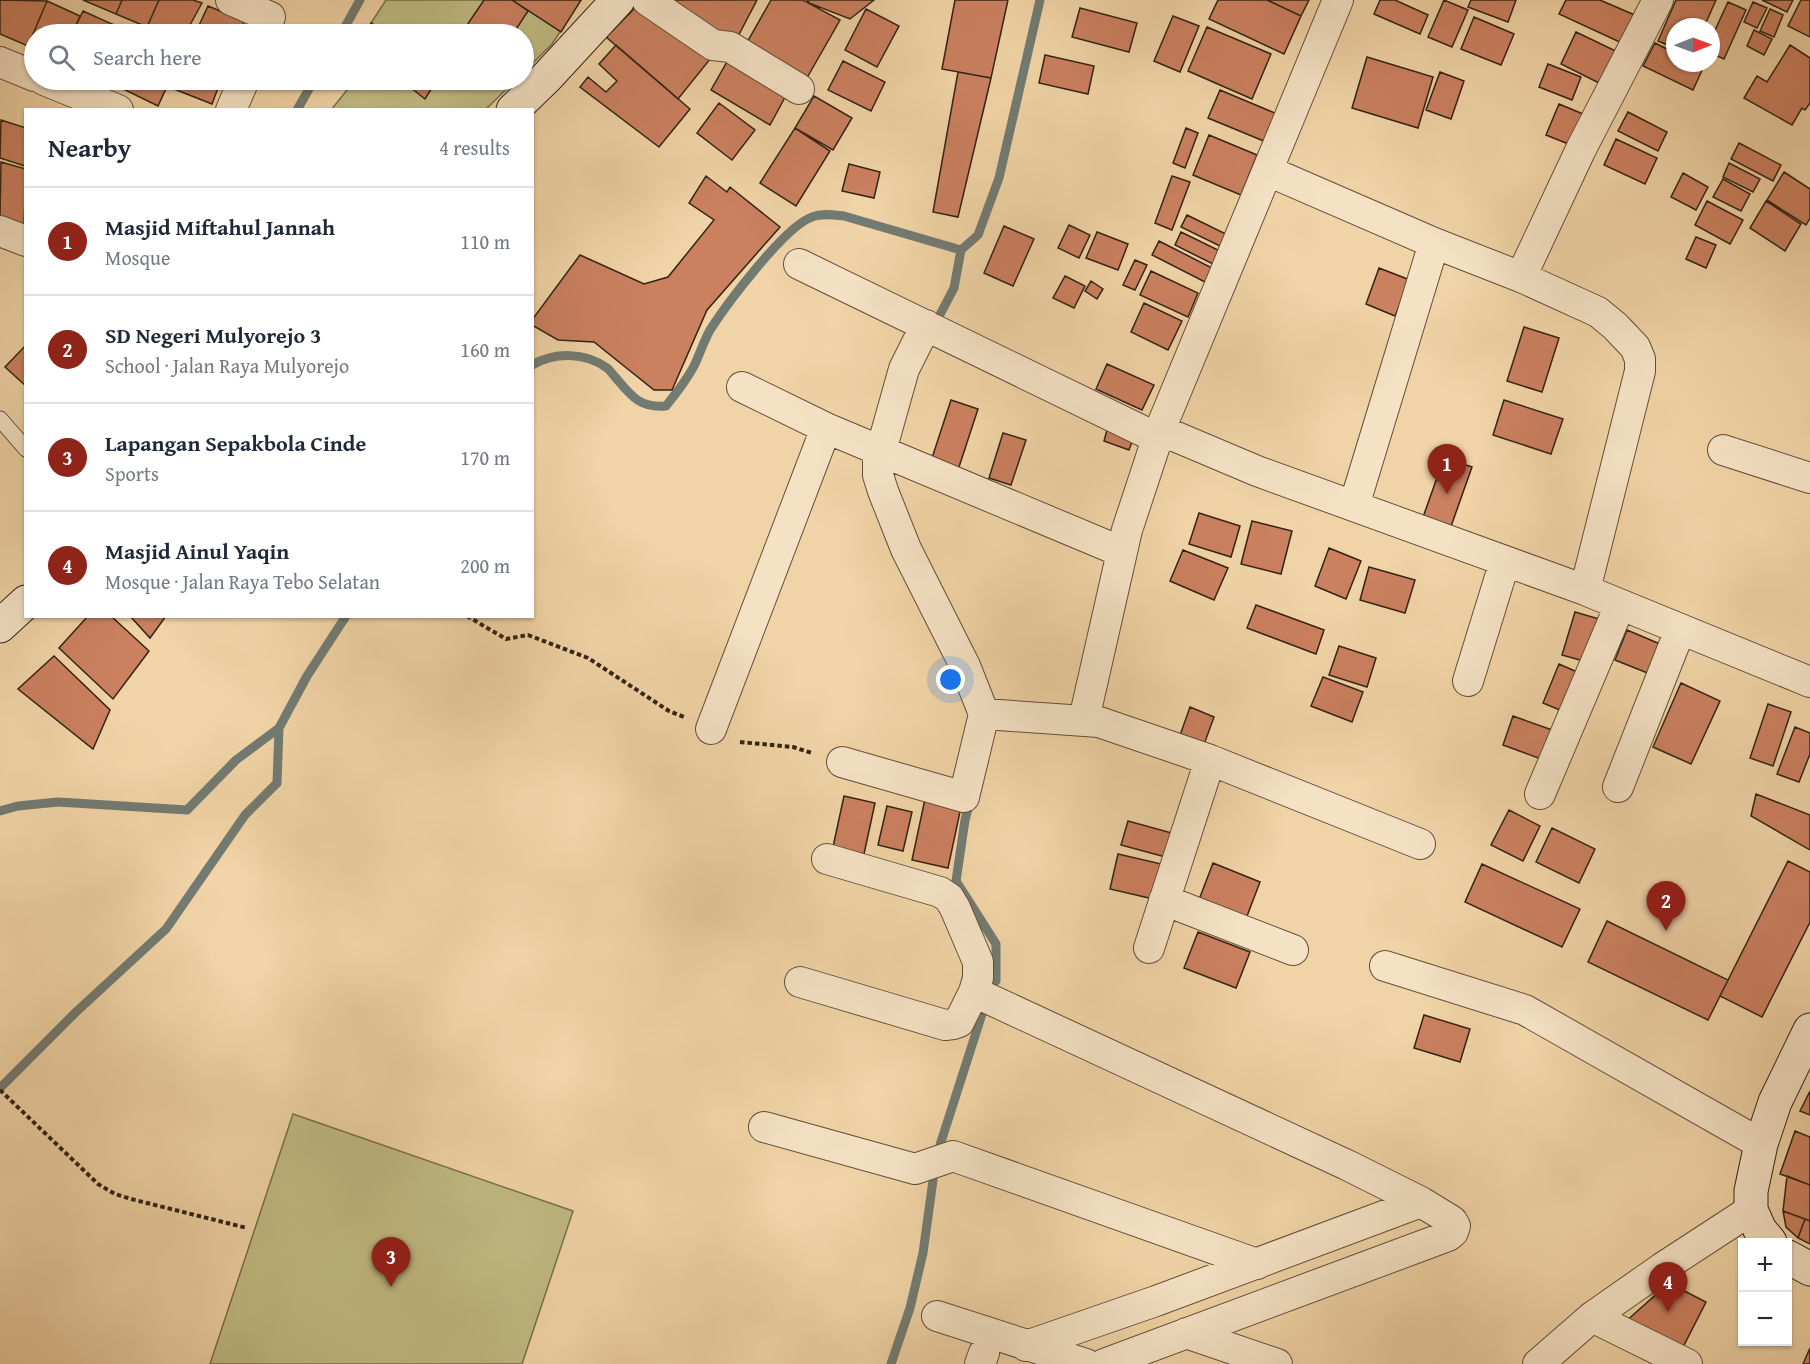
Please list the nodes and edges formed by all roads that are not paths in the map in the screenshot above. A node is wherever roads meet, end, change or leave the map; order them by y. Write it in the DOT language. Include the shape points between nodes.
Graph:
graph roads {
  1 [pos="231,0"];
  2 [pos="618,0"];
  3 [pos="647,0"];
  4 [pos="1338,0"];
  5 [pos="1658,0"];
  6 [pos="270,17"];
  7 [pos="0,62"];
  8 [pos="24,72"];
  9 [pos="799,89"];
  10 [pos="69,90"];
  11 [pos="240,90"];
  12 [pos="534,90"];
  13 [pos="534,90"];
  14 [pos="113,108"];
  15 [pos="232,108"];
  16 [pos="515,108"];
  17 [pos="1268,171"];
  18 [pos="0,231"];
  19 [pos="24,241"];
  20 [pos="1434,243"];
  21 [pos="799,264"];
  22 [pos="1521,277"];
  23 [pos="932,328"];
  24 [pos="742,387"];
  25 [pos="2,425"];
  26 [pos="826,428"];
  27 [pos="1159,434"];
  28 [pos="24,447"];
  29 [pos="1723,450"];
  30 [pos="886,452"];
  31 [pos="1810,478"];
  32 [pos="1354,506"];
  33 [pos="1122,552"];
  34 [pos="1505,561"];
  35 [pos="1585,590"];
  36 [pos="24,604"];
  37 [pos="1620,605"];
  38 [pos="0,626"];
  39 [pos="1680,630"];
  40 [pos="1468,681"];
  41 [pos="1810,682"];
  42 [pos="989,714"];
  43 [pos="1088,722"];
  44 [pos="711,729"];
  45 [pos="1210,760"];
  46 [pos="842,762"];
  47 [pos="1618,787"];
  48 [pos="1540,794"];
  49 [pos="1420,844"];
  50 [pos="827,859"];
  51 [pos="1164,900"];
  52 [pos="1149,948"];
  53 [pos="1293,950"];
  54 [pos="1385,966"];
  55 [pos="800,982"];
  56 [pos="974,992"];
  57 [pos="1810,1030"];
  58 [pos="764,1127"];
  59 [pos="1761,1144"];
  60 [pos="1421,1202"];
  61 [pos="1751,1210"];
  62 [pos="1767,1238"];
  63 [pos="1290,1252"];
  64 [pos="1792,1259"];
  65 [pos="1257,1264"];
  66 [pos="1810,1269"];
  67 [pos="1306,1288"];
  68 [pos="1156,1301"];
  69 [pos="937,1316"];
  70 [pos="1592,1317"];
  71 [pos="1178,1336"];
  72 [pos="1026,1346"];
  73 [pos="1086,1364"];
  74 [pos="1104,1364"];
  75 [pos="1277,1364"];
  76 [pos="1538,1364"];
  77 [pos="1687,1364"];
  1 -- 6 [label="street"];
  2 -- 13 [label="main road"];
  3 -- 9 [label="street" via="713,45 730,47"];
  4 -- 17 [label="street"];
  5 -- 22 [label="street"];
  7 -- 8 [label="street"];
  10 -- 14 [label="street"];
  11 -- 15 [label="street"];
  12 -- 16 [label="main road"];
  17 -- 20 [label="street"];
  17 -- 27 [label="street"];
  18 -- 19 [label="street"];
  20 -- 22 [label="street"];
  20 -- 32 [label="street"];
  21 -- 23 [label="street"];
  22 -- 35 [label="street" via="1598,312 1635,347 1640,358"];
  23 -- 27 [label="street"];
  23 -- 30 [label="street" via="904,369"];
  24 -- 26 [label="street"];
  25 -- 28 [label="lane"];
  26 -- 30 [label="street"];
  26 -- 44 [label="street"];
  27 -- 32 [label="street"];
  27 -- 33 [label="street"];
  29 -- 31 [label="street"];
  30 -- 33 [label="street"];
  30 -- 42 [label="street" via="878,458 883,491 906,549"];
  32 -- 34 [label="street"];
  33 -- 43 [label="street" via="1087,706"];
  34 -- 35 [label="street"];
  34 -- 40 [label="street"];
  35 -- 37 [label="street"];
  36 -- 38 [label="main road"];
  37 -- 39 [label="street"];
  37 -- 48 [label="street"];
  39 -- 41 [label="street"];
  39 -- 47 [label="street"];
  42 -- 43 [label="street"];
  42 -- 46 [label="street" via="964,797"];
  43 -- 45 [label="street" via="1099,722"];
  45 -- 49 [label="street"];
  45 -- 51 [label="street"];
  50 -- 56 [label="street" via="949,898 978,962"];
  51 -- 52 [label="street"];
  51 -- 53 [label="street"];
  54 -- 59 [label="street" via="1525,1010"];
  55 -- 56 [label="street" via="945,1024 959,1022"];
  56 -- 60 [label="street"];
  57 -- 59 [label="main road" via="1775,1102"];
  58 -- 65 [label="street" via="915,1169 953,1156"];
  59 -- 61 [label="main road" via="1750,1191"];
  60 -- 63 [label="street"];
  60 -- 67 [label="street" via="1452,1221 1454,1232"];
  61 -- 62 [label="main road"];
  61 -- 70 [label="street"];
  63 -- 65 [label="street"];
  63 -- 67 [label="street"];
  64 -- 66 [label="main road"];
  65 -- 68 [label="street"];
  67 -- 71 [label="street"];
  68 -- 71 [label="street"];
  68 -- 72 [label="street"];
  69 -- 72 [label="street"];
  70 -- 76 [label="street"];
  70 -- 77 [label="street"];
  71 -- 74 [label="street"];
  71 -- 75 [label="street"];
  72 -- 73 [label="street"];
}
